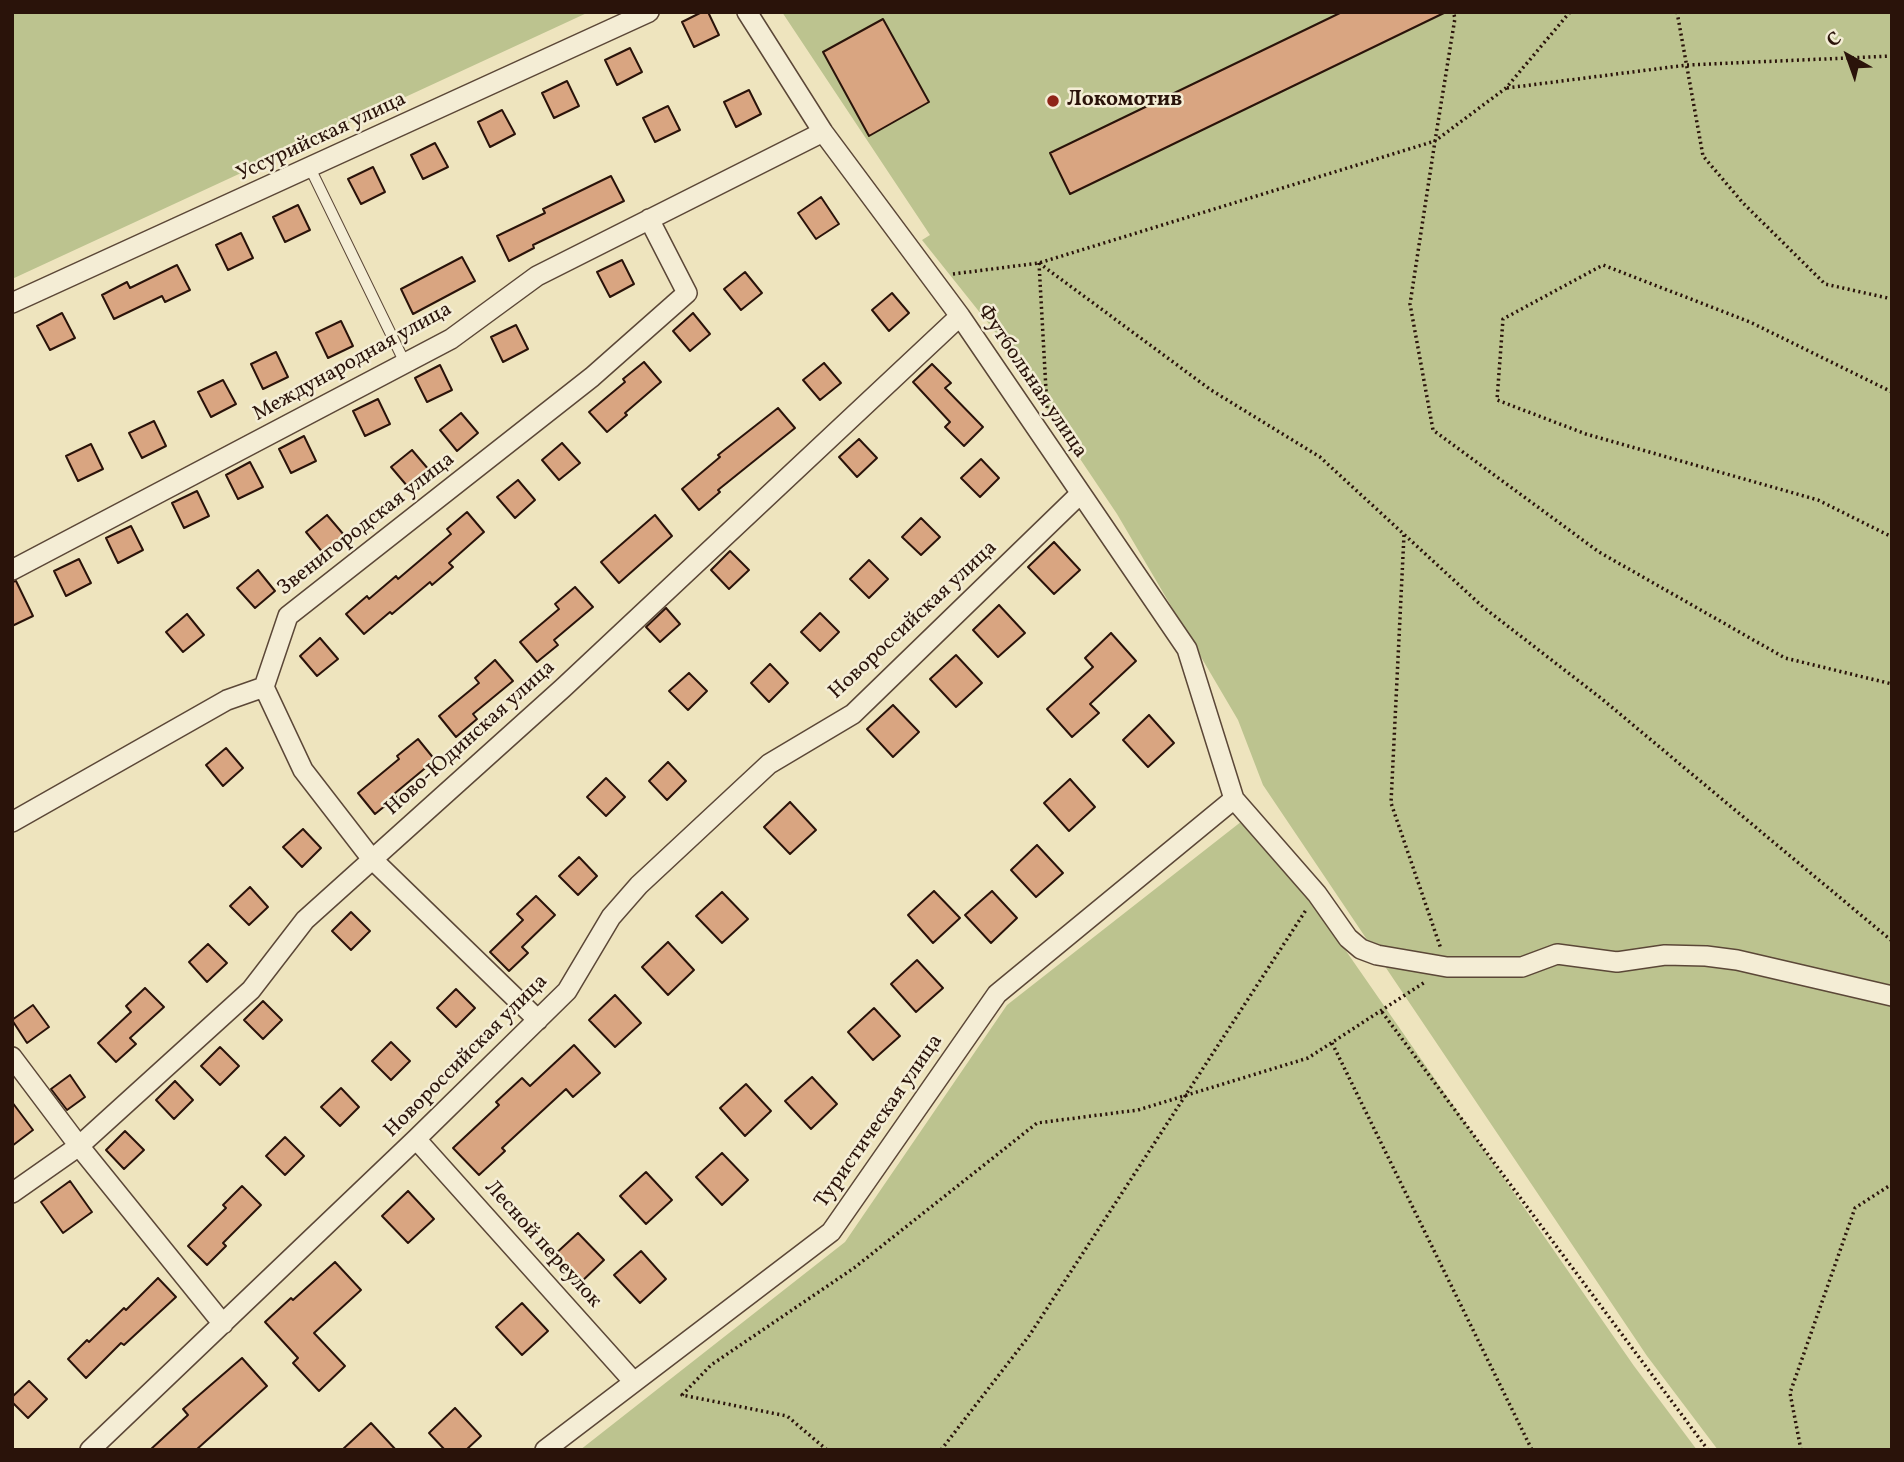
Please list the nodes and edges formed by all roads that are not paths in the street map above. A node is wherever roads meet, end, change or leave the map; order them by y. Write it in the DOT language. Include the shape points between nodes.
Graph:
graph roads {
  1 [pos="649,12"];
  2 [pos="747,12"];
  3 [pos="823,132"];
  4 [pos="310,168"];
  5 [pos="649,219"];
  6 [pos="12,303"];
  7 [pos="960,316"];
  8 [pos="406,364"];
  9 [pos="1080,494"];
  10 [pos="12,570"];
  11 [pos="264,687"];
  12 [pos="1234,799"];
  13 [pos="12,822"];
  14 [pos="371,858"];
  15 [pos="1892,996"];
  16 [pos="538,1020"];
  17 [pos="12,1057"];
  18 [pos="416,1139"];
  19 [pos="79,1146"];
  20 [pos="12,1193"];
  21 [pos="223,1324"];
  22 [pos="633,1381"];
  23 [pos="90,1450"];
  24 [pos="545,1450"];
  1 -- 4 [label="street, Уссурийская улица"];
  2 -- 3 [label="street, Футбольная улица"];
  3 -- 5 [label="street, Международная улица"];
  3 -- 7 [label="street, Футбольная улица"];
  4 -- 6 [label="street, Уссурийская улица"];
  4 -- 8 [label="lane"];
  5 -- 8 [label="street, Международная улица" via="537,276 451,339"];
  5 -- 11 [label="street, Звенигородская улица" via="687,293 592,377 288,616"];
  7 -- 9 [label="street, Футбольная улица"];
  7 -- 14 [label="street, Ново-Юдинская улица" via="563,688"];
  8 -- 10 [label="street, Международная улица"];
  9 -- 12 [label="street, Футбольная улица" via="1187,649"];
  9 -- 16 [label="street, Новороссийская улица" via="853,714 769,764 639,885 611,917 567,991"];
  11 -- 13 [label="street" via="227,700"];
  11 -- 14 [label="street" via="303,770"];
  12 -- 15 [label="street" via="1317,894 1348,939 1377,955 1447,967 1522,967 1557,954 1617,962 1665,955 1706,956"];
  12 -- 22 [label="street, Туристическая улица" via="997,994 831,1232"];
  14 -- 16 [label="street"];
  14 -- 19 [label="street, Ново-Юдинская улица" via="305,920 251,990"];
  16 -- 18 [label="street, Новороссийская улица"];
  17 -- 19 [label="street"];
  18 -- 21 [label="street, Новороссийская улица"];
  18 -- 22 [label="street, Лесной переулок"];
  19 -- 20 [label="street, Ново-Юдинская улица"];
  19 -- 21 [label="street"];
  21 -- 23 [label="street, Новороссийская улица"];
  22 -- 24 [label="street, Туристическая улица"];
}
